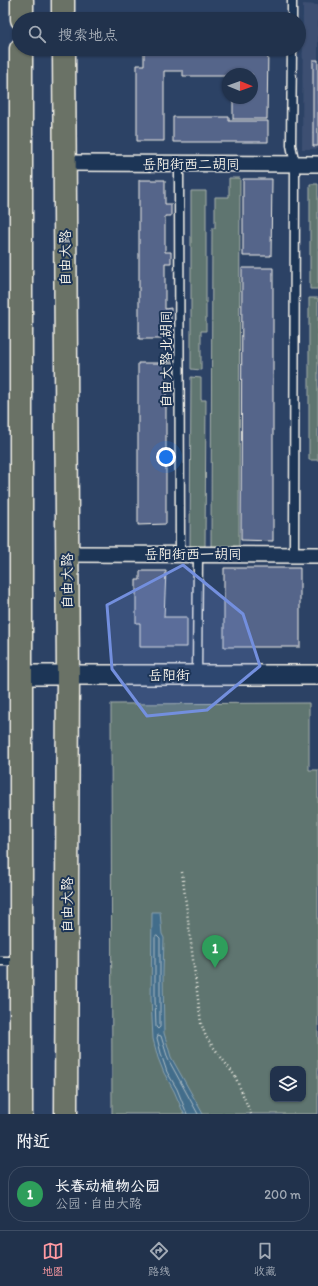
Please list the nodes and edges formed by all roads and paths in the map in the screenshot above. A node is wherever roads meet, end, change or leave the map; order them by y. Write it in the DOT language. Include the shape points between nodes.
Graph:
graph roads {
  1 [pos="22,0"];
  2 [pos="63,0"];
  3 [pos="292,0"];
  4 [pos="22,12"];
  5 [pos="64,12"];
  6 [pos="292,12"];
  7 [pos="21,56"];
  8 [pos="64,56"];
  9 [pos="292,56"];
  10 [pos="64,163"];
  11 [pos="179,164"];
  12 [pos="295,164"];
  13 [pos="318,164"];
  14 [pos="67,554"];
  15 [pos="180,554"];
  16 [pos="198,554"];
  17 [pos="294,555"];
  18 [pos="318,555"];
  19 [pos="20,675"];
  20 [pos="68,675"];
  21 [pos="197,675"];
  22 [pos="318,675"];
  23 [pos="182,872"];
  24 [pos="10,961"];
  25 [pos="21,1114"];
  26 [pos="66,1114"];
  27 [pos="251,1114"];
  1 -- 4 [label="main road"];
  2 -- 5 [label="main road"];
  3 -- 6 [label="lane"];
  7 -- 19 [label="main road"];
  8 -- 10 [label="main road, 自由大路"];
  9 -- 12 [label="lane" via="291,145"];
  10 -- 11 [label="street, 岳阳街西二胡同"];
  10 -- 14 [label="main road, 自由大路"];
  11 -- 12 [label="street, 岳阳街西二胡同"];
  11 -- 15 [label="lane, 自由大路北胡同"];
  12 -- 13 [label="street, 岳阳街西二胡同"];
  12 -- 17 [label="lane"];
  14 -- 15 [label="street, 岳阳街西一胡同"];
  14 -- 20 [label="main road, 自由大路"];
  15 -- 16 [label="street, 岳阳街西一胡同"];
  16 -- 17 [label="street, 岳阳街西一胡同"];
  16 -- 21 [label="lane"];
  17 -- 18 [label="street, 岳阳街西一胡同"];
  19 -- 20 [label="street, 岳阳街"];
  19 -- 24 [label="main road"];
  20 -- 21 [label="street, 岳阳街"];
  20 -- 26 [label="main road, 自由大路"];
  21 -- 22 [label="street, 岳阳街"];
  23 -- 27 [label="path" via="201,1023 206,1037 235,1076"];
  24 -- 25 [label="main road"];
}
